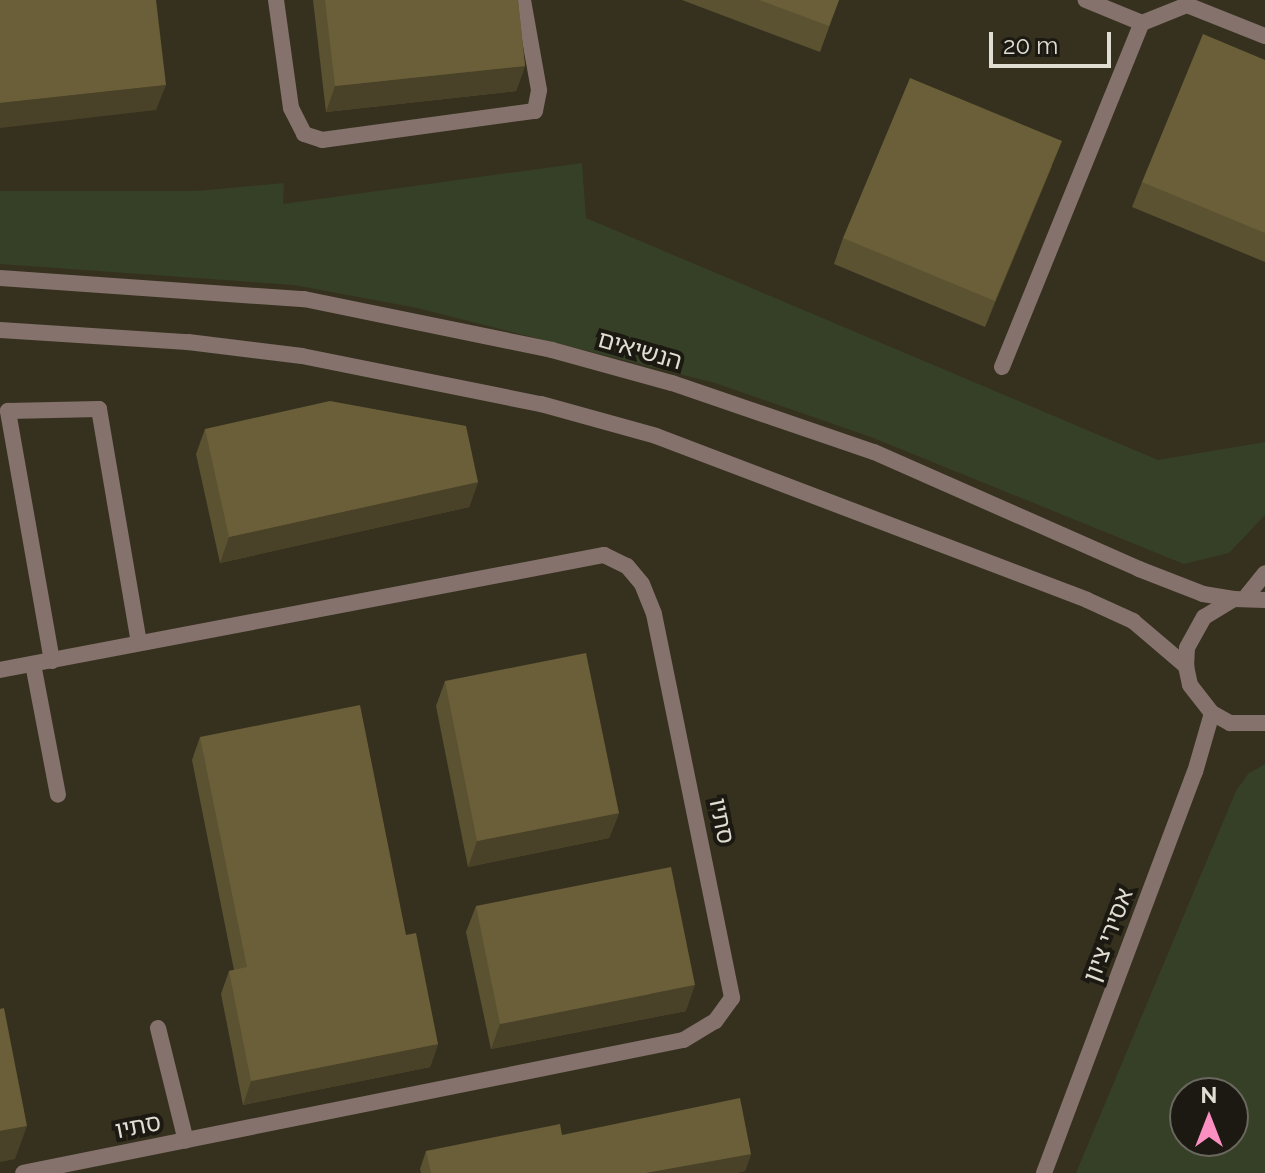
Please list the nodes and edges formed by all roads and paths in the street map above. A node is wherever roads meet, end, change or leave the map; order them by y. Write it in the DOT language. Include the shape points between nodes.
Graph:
graph roads {
  1 [pos="276,0"];
  2 [pos="523,0"];
  3 [pos="1086,0"];
  4 [pos="1188,2"];
  5 [pos="1142,23"];
  6 [pos="1265,36"];
  7 [pos="0,278"];
  8 [pos="0,330"];
  9 [pos="1002,367"];
  10 [pos="1265,573"];
  11 [pos="1240,599"];
  12 [pos="1265,600"];
  13 [pos="139,643"];
  14 [pos="52,661"];
  15 [pos="33,664"];
  16 [pos="1186,666"];
  17 [pos="0,670"];
  18 [pos="1212,713"];
  19 [pos="1265,723"];
  20 [pos="58,795"];
  21 [pos="158,1028"];
  22 [pos="186,1141"];
  23 [pos="23,1173"];
  24 [pos="1044,1173"];
  1 -- 2 [label="street" via="291,108 304,134 322,140 535,111 539,90"];
  3 -- 5 [label="street"];
  4 -- 5 [label="street"];
  4 -- 6 [label="street"];
  5 -- 9 [label="street"];
  7 -- 11 [label="street, הנשיאים" via="304,299 552,350 672,383 874,452 1139,569 1203,594"];
  8 -- 16 [label="street" via="188,342 302,356 525,400 656,436 1087,600 1133,621"];
  10 -- 11 [label="street"];
  11 -- 12 [label="street, הנשיאים"];
  11 -- 16 [label="street" via="1204,617 1187,648"];
  13 -- 14 [label="street, סתיו"];
  13 -- 14 [label="street" via="99,409 8,411"];
  13 -- 22 [label="street, סתיו" via="577,557 604,555 627,566 642,584 654,614 732,998 715,1021 683,1040"];
  14 -- 15 [label="street, סתיו"];
  15 -- 17 [label="street, סתיו"];
  15 -- 20 [label="street"];
  16 -- 18 [label="street" via="1190,685"];
  18 -- 19 [label="street" via="1230,723"];
  18 -- 24 [label="street, אסירי ציון" via="1195,772"];
  21 -- 22 [label="street"];
  22 -- 23 [label="street, סתיו"];
}
